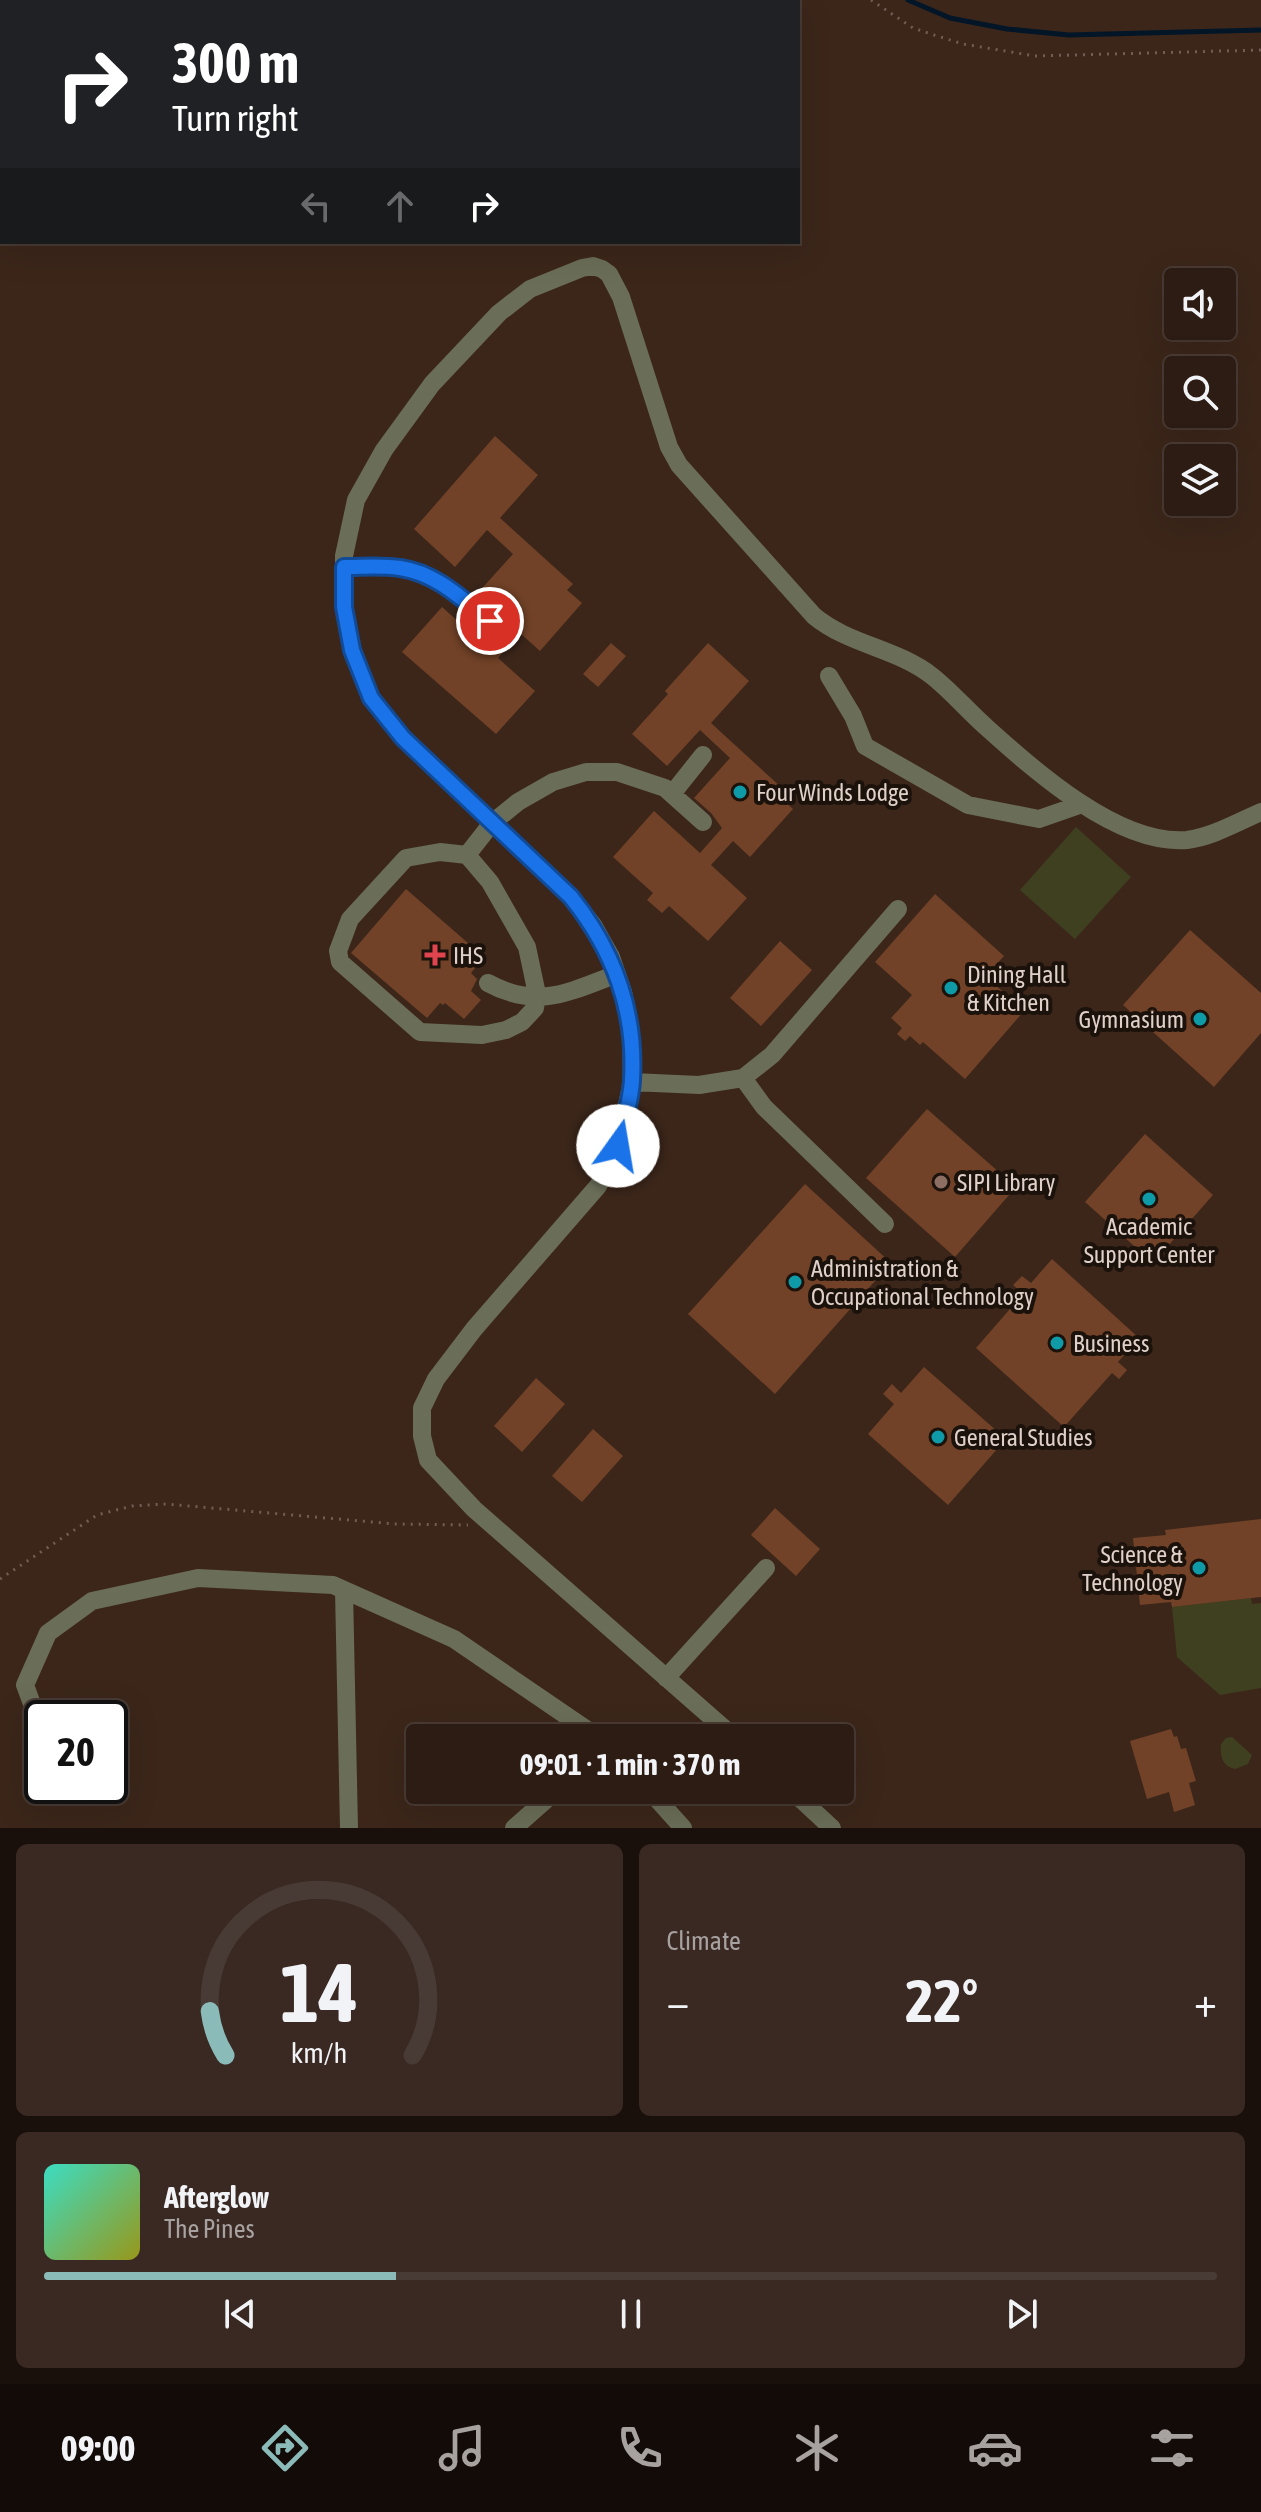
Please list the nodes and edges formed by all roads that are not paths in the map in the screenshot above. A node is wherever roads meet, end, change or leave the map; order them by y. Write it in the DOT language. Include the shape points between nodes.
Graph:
graph roads {
  1 [pos="344,567"];
  2 [pos="490,621"];
  3 [pos="829,676"];
  4 [pos="703,755"];
  5 [pos="672,794"];
  6 [pos="1082,804"];
  7 [pos="1261,812"];
  8 [pos="703,822"];
  9 [pos="492,823"];
  10 [pos="467,855"];
  11 [pos="898,909"];
  12 [pos="617,974"];
  13 [pos="488,983"];
  14 [pos="536,999"];
  15 [pos="743,1078"];
  16 [pos="632,1082"];
  17 [pos="885,1224"];
  18 [pos="766,1568"];
  19 [pos="344,1590"];
  20 [pos="666,1678"];
  21 [pos="31,1700"];
  22 [pos="578,1724"];
  23 [pos="719,1724"];
  24 [pos="541,1804"];
  25 [pos="662,1804"];
  26 [pos="806,1804"];
  27 [pos="349,1828"];
  28 [pos="514,1828"];
  29 [pos="683,1828"];
  30 [pos="832,1828"];
  1 -- 2 [label="street" via="418,572 440,581"];
  1 -- 6 [label="street" via="356,500 432,384 499,313 530,289 593,266 609,274 621,297 679,465 793,592 831,630 930,674 1016,753"];
  1 -- 9 [label="street" via="346,622 371,698 403,738"];
  3 -- 6 [label="street" via="865,746 968,805 1039,819"];
  4 -- 5 [label="street"];
  5 -- 8 [label="street"];
  5 -- 9 [label="street" via="617,772 586,772 553,782"];
  6 -- 7 [label="street" via="1121,828 1186,840"];
  9 -- 10 [label="street"];
  9 -- 12 [label="street" via="571,897 593,925"];
  10 -- 14 [label="street" via="490,882 527,947"];
  10 -- 14 [label="street" via="440,852 406,858 350,919 338,951 340,962 420,1032 482,1035 506,1030 535,1008"];
  11 -- 15 [label="street" via="772,1055"];
  12 -- 14 [label="street"];
  12 -- 16 [label="street" via="631,1032"];
  13 -- 14 [label="street"];
  15 -- 16 [label="street" via="699,1085"];
  15 -- 17 [label="street" via="764,1107"];
  16 -- 20 [label="street" via="618,1146 598,1186 436,1379 422,1408 422,1436 428,1460 492,1525"];
  18 -- 20 [label="street"];
  19 -- 21 [label="street" via="333,1585 198,1578 92,1601 48,1633 25,1685"];
  19 -- 22 [label="street" via="454,1639"];
  19 -- 27 [label="street"];
  20 -- 23 [label="street"];
  24 -- 28 [label="street"];
  25 -- 29 [label="street"];
  26 -- 30 [label="street"];
}
